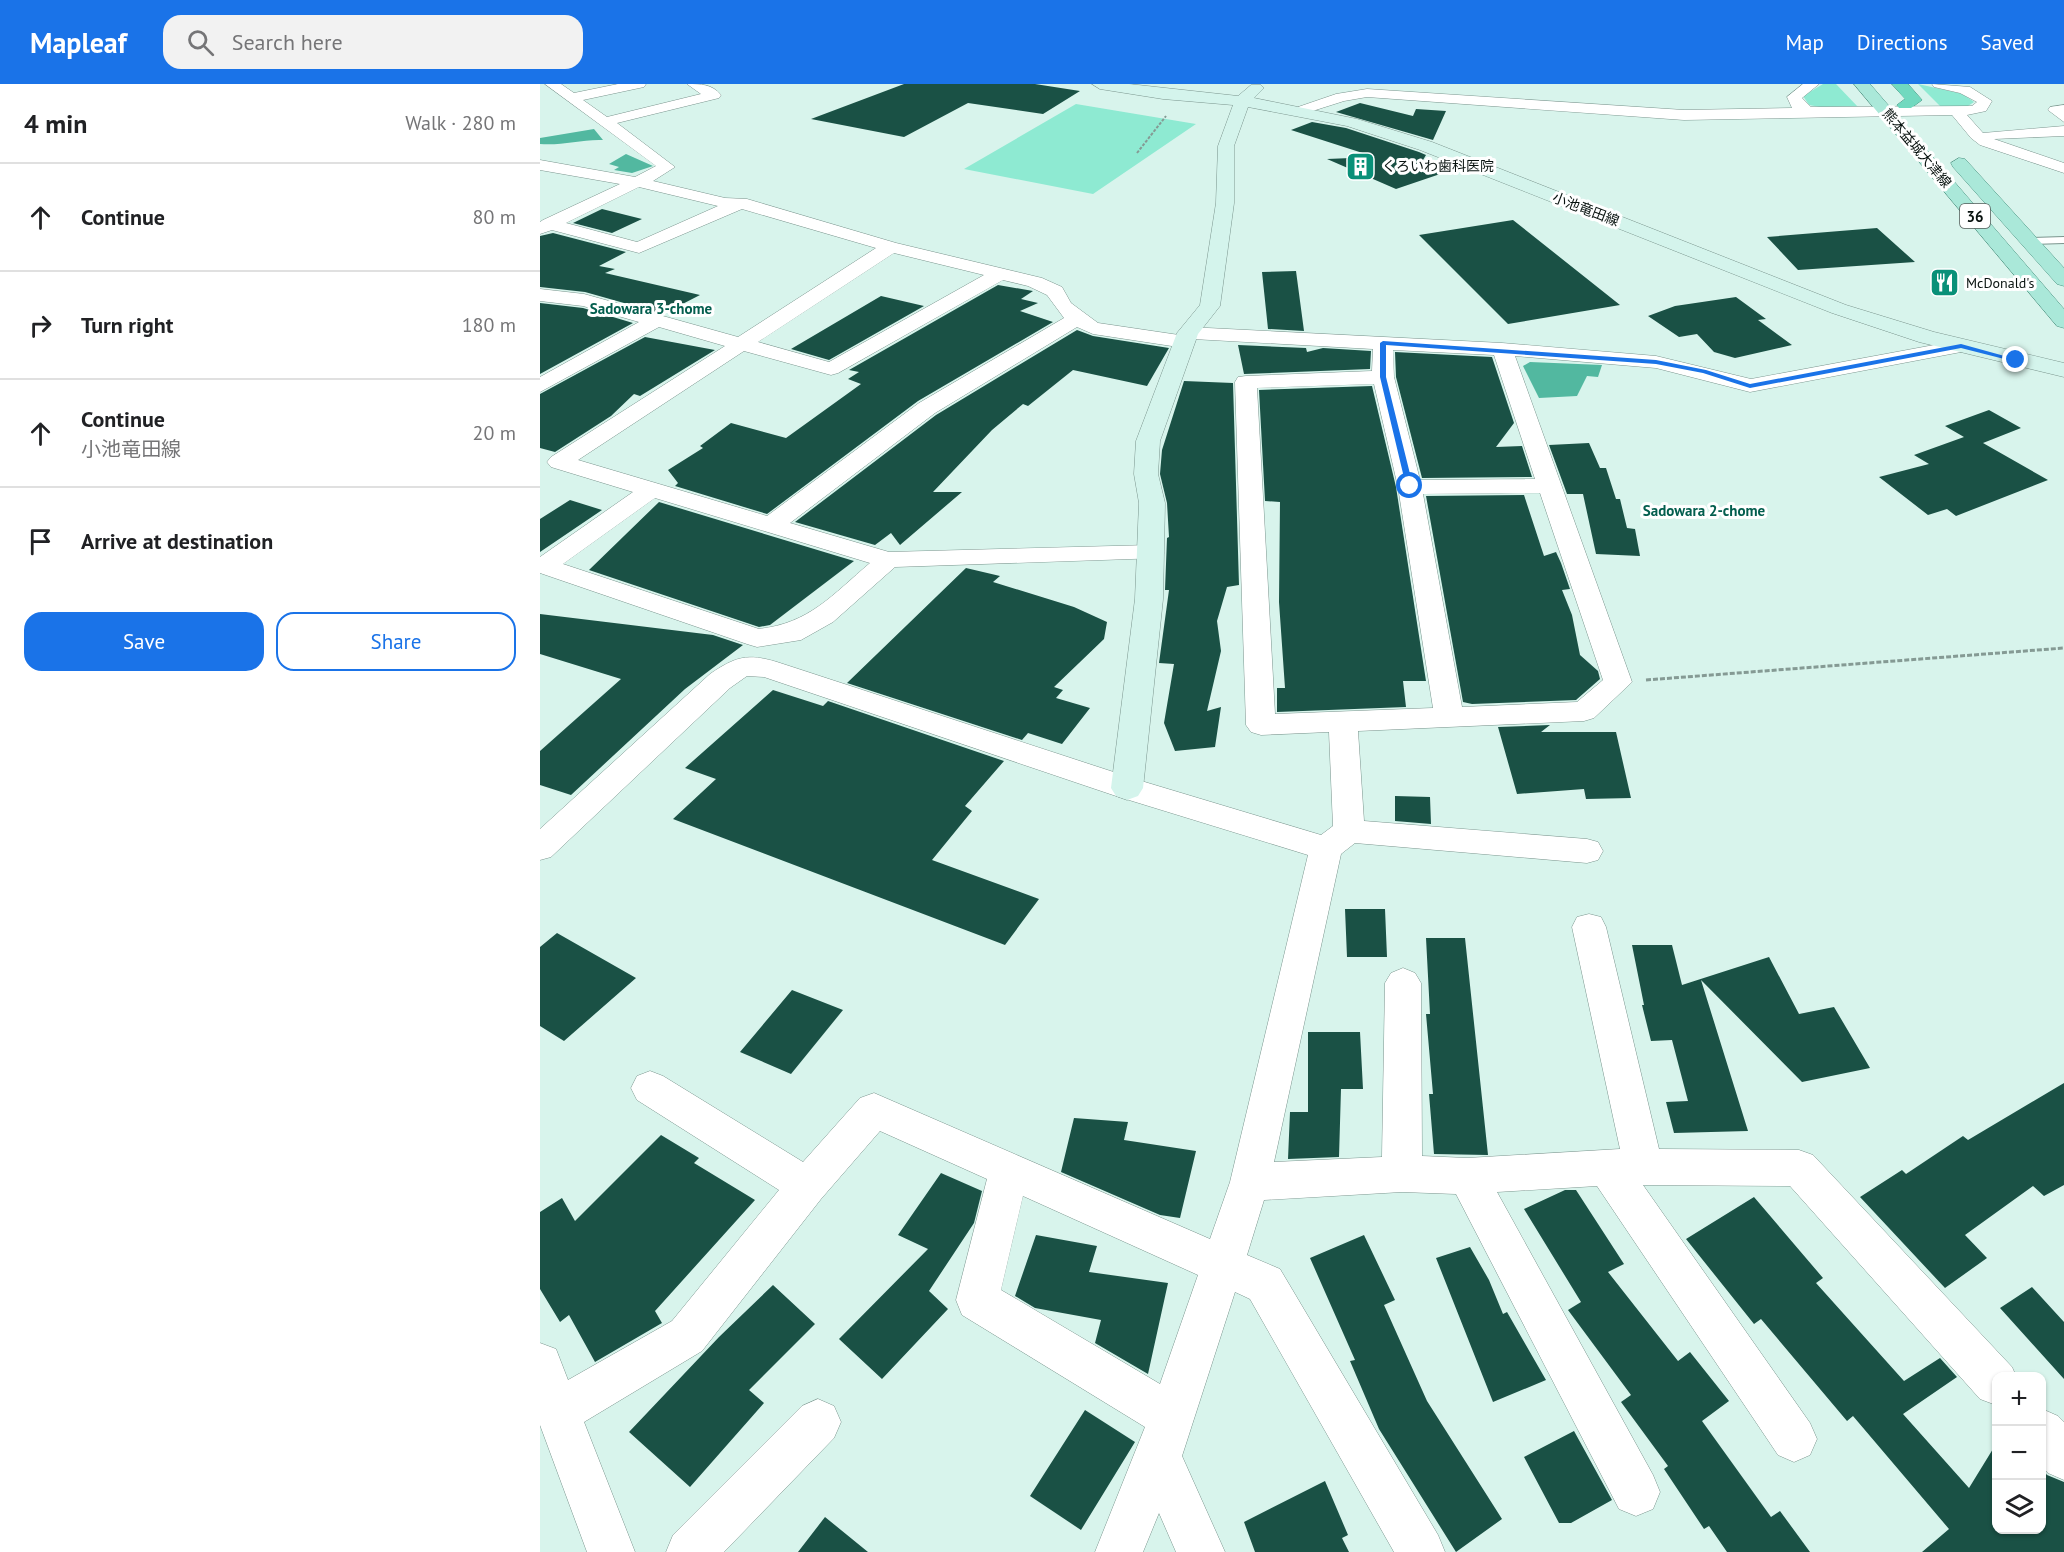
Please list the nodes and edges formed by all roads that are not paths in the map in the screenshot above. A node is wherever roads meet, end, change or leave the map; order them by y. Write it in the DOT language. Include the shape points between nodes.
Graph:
graph roads {
  1 [pos="552,84"];
  2 [pos="639,84"];
  3 [pos="694,84"];
  4 [pos="1100,84"];
  5 [pos="1260,84"];
  6 [pos="1812,84"];
  7 [pos="1862,84"];
  8 [pos="1887,84"];
  9 [pos="1900,84"];
  10 [pos="1939,84"];
  11 [pos="571,98"];
  12 [pos="1242,101"];
  13 [pos="1907,107"];
  14 [pos="2064,109"];
  15 [pos="1302,110"];
  16 [pos="1886,110"];
  17 [pos="1956,111"];
  18 [pos="1809,112"];
  19 [pos="2064,117"];
  20 [pos="604,122"];
  21 [pos="1926,128"];
  22 [pos="2064,131"];
  23 [pos="1976,135"];
  24 [pos="1950,154"];
  25 [pos="540,165"];
  26 [pos="2064,168"];
  27 [pos="637,182"];
  28 [pos="741,203"];
  29 [pos="544,226"];
  30 [pos="2064,240"];
  31 [pos="2031,241"];
  32 [pos="891,247"];
  33 [pos="1000,274"];
  34 [pos="2064,280"];
  35 [pos="540,295"];
  36 [pos="1077,319"];
  37 [pos="657,320"];
  38 [pos="2064,322"];
  39 [pos="1186,337"];
  40 [pos="1383,343"];
  41 [pos="740,344"];
  42 [pos="1961,346"];
  43 [pos="1502,349"];
  44 [pos="2064,370"];
  45 [pos="1383,377"];
  46 [pos="540,386"];
  47 [pos="546,464"];
  48 [pos="1410,486"];
  49 [pos="1548,486"];
  50 [pos="651,490"];
  51 [pos="770,526"];
  52 [pos="1150,554"];
  53 [pos="888,560"];
  54 [pos="1449,717"];
  55 [pos="1342,723"];
  56 [pos="1127,788"];
  57 [pos="1337,839"];
  58 [pos="540,848"];
  59 [pos="1587,851"];
  60 [pos="1589,927"];
  61 [pos="1403,983"];
  62 [pos="650,1088"];
  63 [pos="1626,1167"];
  64 [pos="1010,1171"];
  65 [pos="1402,1174"];
  66 [pos="1467,1176"];
  67 [pos="1250,1182"];
  68 [pos="807,1186"];
  69 [pos="1222,1267"];
  70 [pos="540,1365"];
  71 [pos="1992,1379"];
  72 [pos="559,1411"];
  73 [pos="818,1422"];
  74 [pos="1165,1437"];
  75 [pos="2046,1437"];
  76 [pos="1794,1439"];
  77 [pos="2064,1457"];
  78 [pos="1636,1492"];
  79 [pos="611,1552"];
  80 [pos="690,1552"];
  81 [pos="1119,1552"];
  82 [pos="1201,1552"];
  83 [pos="1422,1552"];
  1 -- 11 [label="street"];
  2 -- 11 [label="street"];
  3 -- 20 [label="street" via="714,94"];
  4 -- 12 [label="street, 小池竜田線"];
  5 -- 12 [label="street"];
  6 -- 18 [label="street" via="1794,97 1796,104"];
  7 -- 16 [label="main road, 熊本益城大津線 / 36"];
  8 -- 13 [label="main road, 熊本益城大津線"];
  9 -- 13 [label="highway" via="1914,100"];
  10 -- 17 [label="street" via="1965,90 1985,101 1976,110"];
  11 -- 20 [label="street"];
  12 -- 15 [label="street, 小池竜田線"];
  12 -- 39 [label="street" via="1226,146 1225,203 1210,306"];
  13 -- 16 [label="street"];
  13 -- 17 [label="street"];
  13 -- 21 [label="main road, 熊本益城大津線"];
  14 -- 19 [label="street" via="2055,110"];
  15 -- 18 [label="street" via="1367,93 1684,115"];
  15 -- 42 [label="street, 小池竜田線" via="1426,146 1839,309"];
  16 -- 18 [label="street"];
  16 -- 38 [label="main road, 熊本益城大津線 / 36"];
  17 -- 23 [label="street"];
  20 -- 27 [label="street" via="667,167"];
  22 -- 23 [label="street"];
  23 -- 26 [label="street" via="1986,142"];
  24 -- 31 [label="main road, 熊本益城大津線 / 36"];
  25 -- 27 [label="street"];
  27 -- 28 [label="street" via="725,203"];
  27 -- 29 [label="street"];
  28 -- 29 [label="street" via="639,248"];
  28 -- 32 [label="street"];
  30 -- 31 [label="lane"];
  31 -- 34 [label="main road, 熊本益城大津線 / 36"];
  32 -- 33 [label="street"];
  32 -- 41 [label="street"];
  33 -- 36 [label="street" via="1055,291"];
  33 -- 41 [label="street" via="831,369"];
  35 -- 37 [label="street" via="584,300"];
  36 -- 39 [label="street" via="1093,328"];
  36 -- 51 [label="street" via="927,408"];
  37 -- 41 [label="street"];
  37 -- 46 [label="street"];
  39 -- 40 [label="street"];
  39 -- 52 [label="street" via="1148,441"];
  40 -- 43 [label="street"];
  40 -- 45 [label="street"];
  41 -- 47 [label="street"];
  42 -- 43 [label="street" via="1750,386 1656,362"];
  42 -- 44 [label="street, 小池竜田線"];
  43 -- 49 [label="street"];
  45 -- 48 [label="street"];
  45 -- 55 [label="street" via="1246,382 1261,725"];
  47 -- 50 [label="street"];
  48 -- 49 [label="street"];
  48 -- 54 [label="street"];
  49 -- 54 [label="street" via="1618,682 1584,711"];
  50 -- 51 [label="street"];
  50 -- 53 [label="street" via="544,566 757,638 791,634 824,616"];
  51 -- 53 [label="street"];
  52 -- 53 [label="street"];
  52 -- 56 [label="street" via="1149,599"];
  54 -- 55 [label="street"];
  55 -- 57 [label="street"];
  56 -- 57 [label="street"];
  56 -- 58 [label="street" via="767,668 741,666"];
  57 -- 59 [label="street"];
  57 -- 67 [label="street"];
  60 -- 63 [label="street"];
  61 -- 65 [label="street"];
  62 -- 68 [label="street"];
  63 -- 66 [label="street"];
  63 -- 71 [label="street" via="1799,1168"];
  63 -- 76 [label="street"];
  64 -- 68 [label="street" via="874,1110"];
  64 -- 69 [label="street"];
  64 -- 74 [label="street" via="977,1300"];
  65 -- 66 [label="street"];
  65 -- 67 [label="street"];
  66 -- 78 [label="street"];
  67 -- 69 [label="street"];
  68 -- 72 [label="street" via="687,1336"];
  69 -- 74 [label="street"];
  69 -- 83 [label="street" via="1266,1284"];
  70 -- 72 [label="street"];
  72 -- 79 [label="street"];
  73 -- 80 [label="street"];
  74 -- 81 [label="street"];
  74 -- 82 [label="street"];
  75 -- 77 [label="street"];
}
